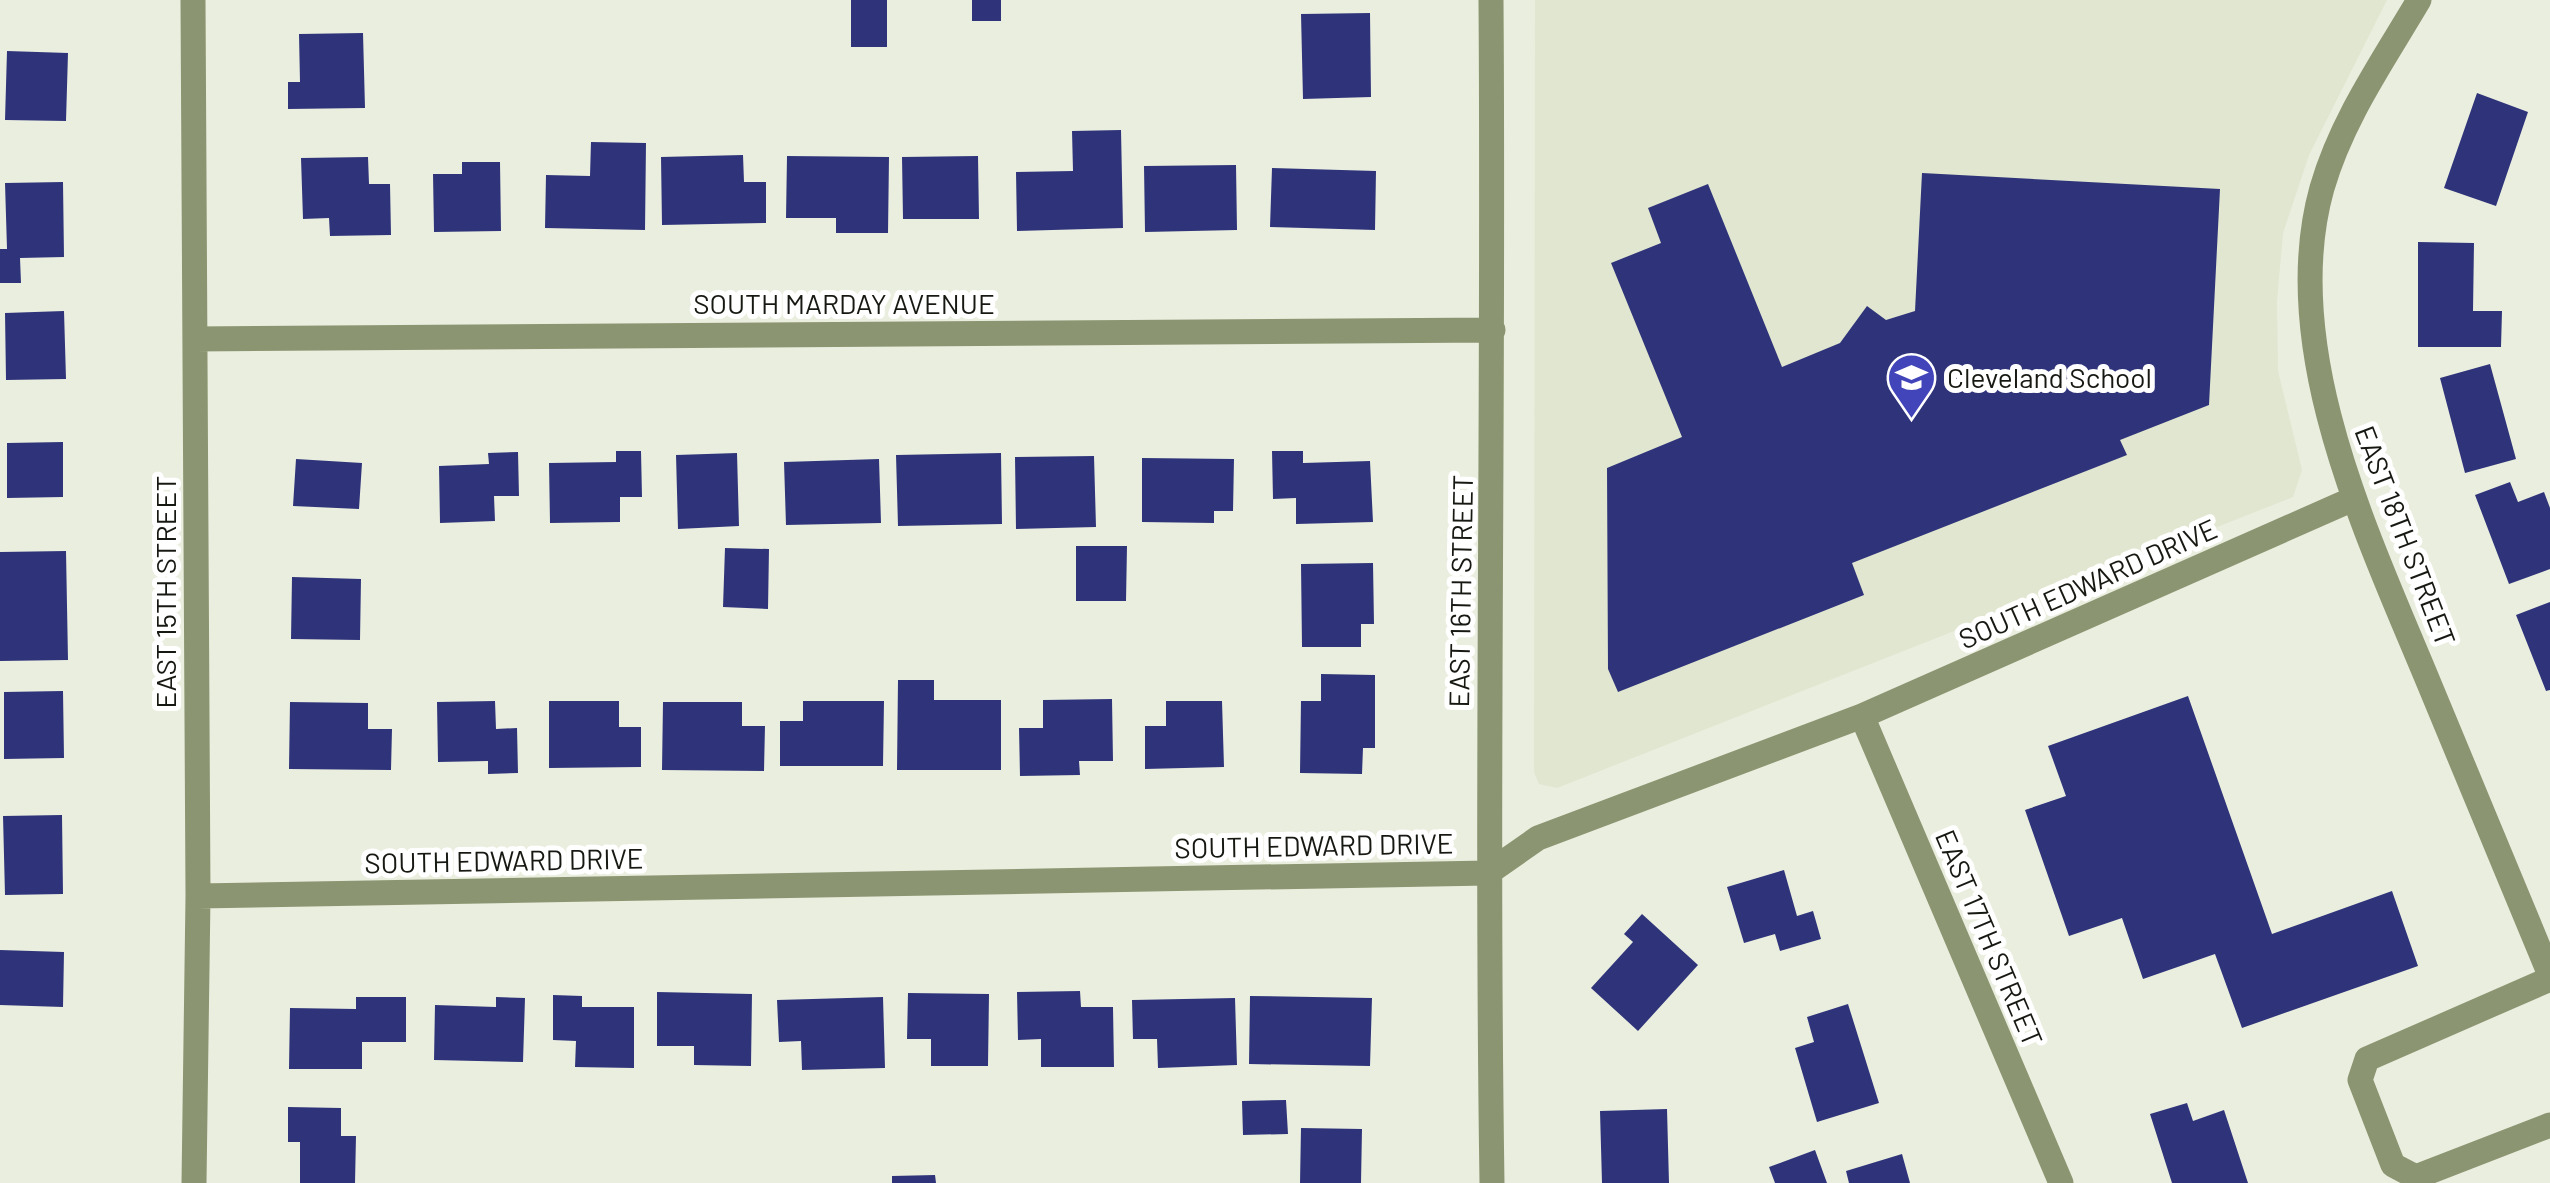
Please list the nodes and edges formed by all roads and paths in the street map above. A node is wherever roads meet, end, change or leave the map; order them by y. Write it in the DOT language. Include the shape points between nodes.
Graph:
graph roads {
  1 [pos="192,0"];
  2 [pos="1491,0"];
  3 [pos="2419,0"];
  4 [pos="1493,330"];
  5 [pos="195,339"];
  6 [pos="2353,499"];
  7 [pos="1862,716"];
  8 [pos="1488,873"];
  9 [pos="198,896"];
  10 [pos="2550,977"];
  11 [pos="2550,1125"];
  12 [pos="194,1183"];
  13 [pos="1492,1183"];
  14 [pos="2061,1183"];
  1 -- 5 [label="street, EAST 15TH STREET"];
  2 -- 4 [label="street, EAST 16TH STREET"];
  3 -- 6 [label="street, EAST 18TH STREET" via="2343,128 2322,191 2312,256 2324,400"];
  4 -- 5 [label="street, SOUTH MARDAY AVENUE"];
  4 -- 8 [label="street, EAST 16TH STREET"];
  5 -- 9 [label="street, EAST 15TH STREET"];
  6 -- 7 [label="street, SOUTH EDWARD DRIVE"];
  6 -- 10 [label="street, EAST 18TH STREET"];
  7 -- 8 [label="street, SOUTH EDWARD DRIVE" via="1538,838"];
  7 -- 14 [label="street, EAST 17TH STREET"];
  8 -- 9 [label="street, SOUTH EDWARD DRIVE"];
  8 -- 13 [label="street, EAST 16TH STREET"];
  9 -- 12 [label="street, EAST 15TH STREET"];
  10 -- 11 [label="street" via="2368,1059 2360,1080 2393,1165 2416,1177"];
}
